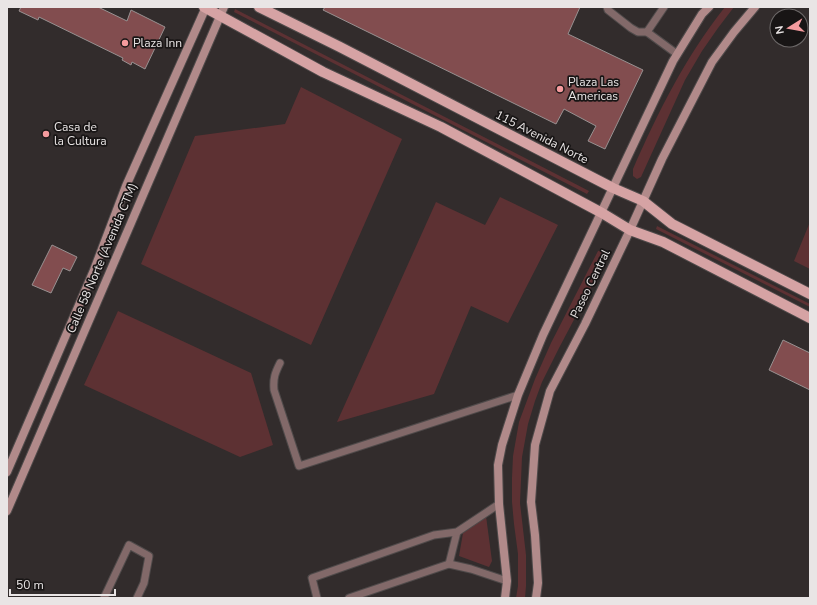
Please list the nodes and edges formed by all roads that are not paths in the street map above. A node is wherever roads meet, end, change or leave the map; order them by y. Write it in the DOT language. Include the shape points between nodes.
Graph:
graph roads {
  1 [pos="205,7"];
  2 [pos="259,7"];
  3 [pos="607,7"];
  4 [pos="664,7"];
  5 [pos="709,7"];
  6 [pos="755,7"];
  7 [pos="222,11"];
  8 [pos="647,32"];
  9 [pos="677,54"];
  10 [pos="613,188"];
  11 [pos="643,201"];
  12 [pos="602,213"];
  13 [pos="630,230"];
  14 [pos="810,294"];
  15 [pos="810,318"];
  16 [pos="280,363"];
  17 [pos="518,395"];
  18 [pos="7,472"];
  19 [pos="499,504"];
  20 [pos="7,511"];
  21 [pos="457,532"];
  22 [pos="449,564"];
  23 [pos="507,581"];
  24 [pos="104,598"];
  25 [pos="136,598"];
  26 [pos="317,598"];
  27 [pos="349,598"];
  28 [pos="505,598"];
  29 [pos="536,598"];
  1 -- 7 [label="main road"];
  1 -- 18 [label="main road, Calle 58 Norte (Avenida CTM)" via="126,186 94,270"];
  2 -- 10 [label="main road, 115 Avenida Norte"];
  3 -- 8 [label="lane" via="631,28 638,32"];
  4 -- 8 [label="lane"];
  5 -- 9 [label="main road, Paseo Central"];
  6 -- 11 [label="main road, Paseo Central" via="712,62"];
  7 -- 12 [label="main road" via="323,72 441,127"];
  7 -- 20 [label="main road, Calle 58 Norte (Avenida CTM)"];
  8 -- 9 [label="lane"];
  9 -- 10 [label="main road, Paseo Central"];
  10 -- 11 [label="main road, 115 Avenida Norte"];
  10 -- 12 [label="main road, Paseo Central"];
  11 -- 13 [label="main road, Paseo Central"];
  11 -- 14 [label="main road, 115 Avenida Norte" via="672,224"];
  12 -- 13 [label="main road"];
  12 -- 17 [label="main road, Paseo Central" via="543,336"];
  13 -- 15 [label="main road" via="663,242"];
  13 -- 29 [label="main road, Paseo Central" via="550,391 535,445 531,502 538,583"];
  16 -- 17 [label="lane" via="273,380 274,390 299,466"];
  17 -- 19 [label="main road, Paseo Central" via="498,465"];
  19 -- 21 [label="lane"];
  19 -- 23 [label="main road, Paseo Central"];
  21 -- 22 [label="lane"];
  21 -- 26 [label="lane" via="434,535 312,578"];
  22 -- 23 [label="lane"];
  22 -- 27 [label="lane"];
  23 -- 28 [label="main road, Paseo Central"];
  24 -- 25 [label="lane" via="129,545 149,556 144,583"];
}
